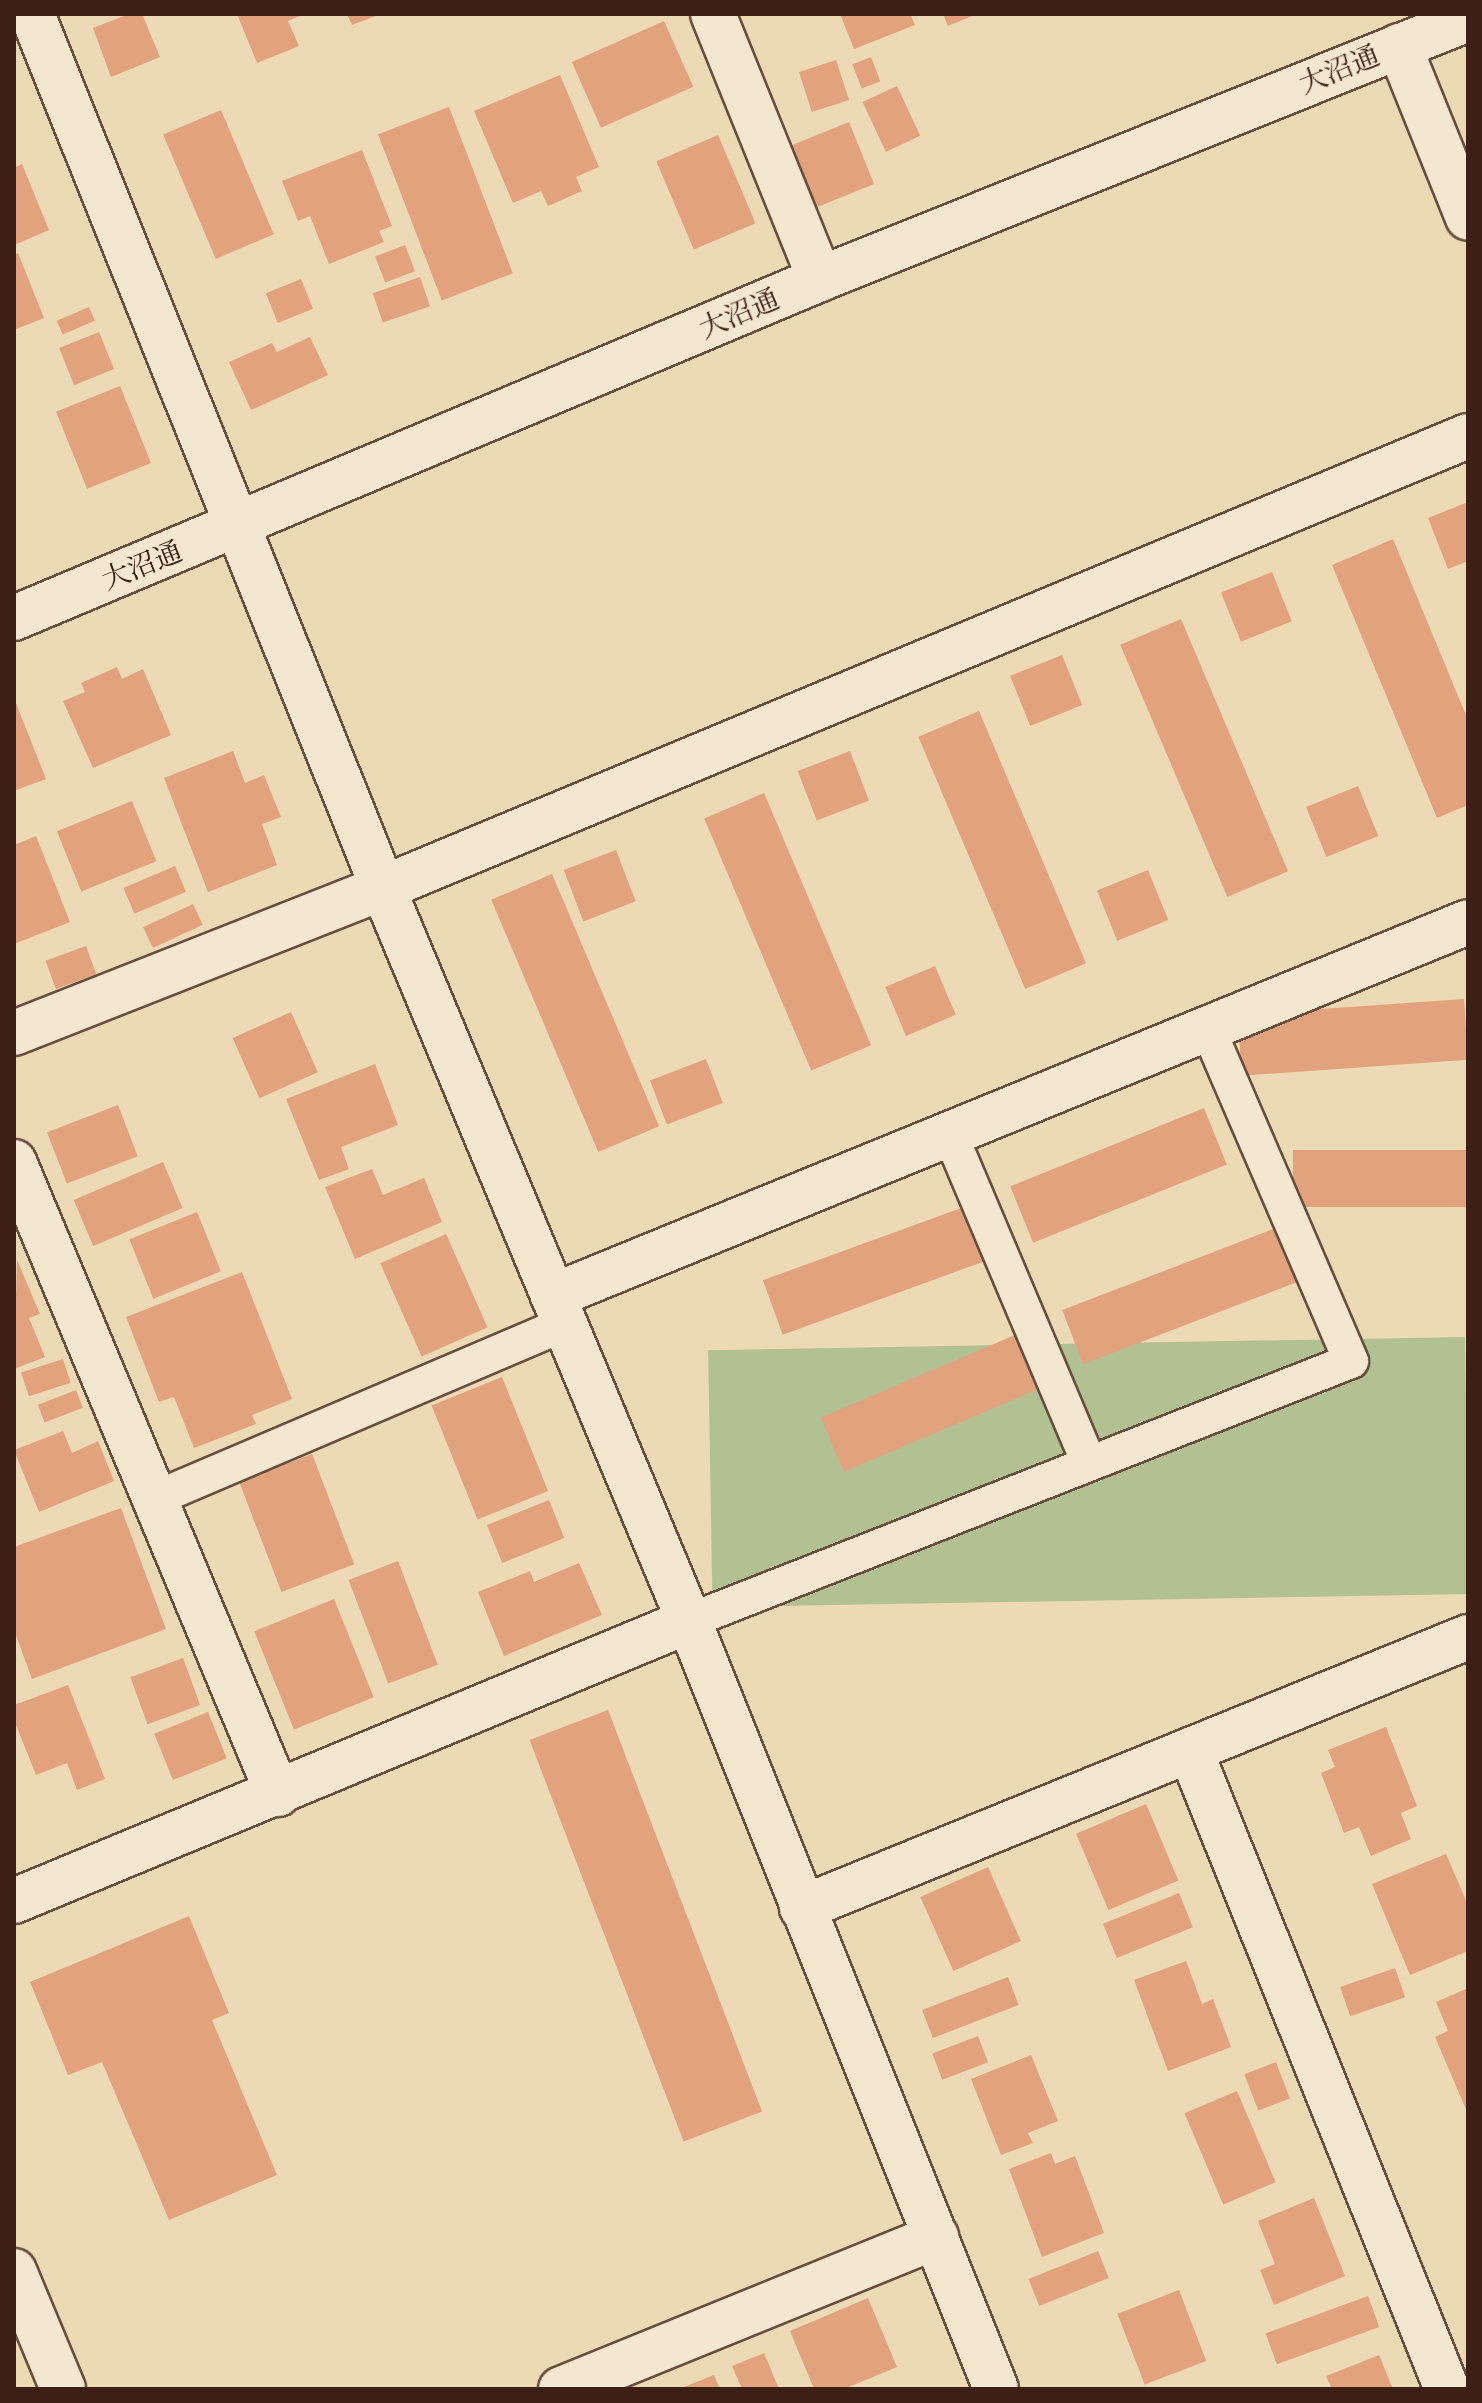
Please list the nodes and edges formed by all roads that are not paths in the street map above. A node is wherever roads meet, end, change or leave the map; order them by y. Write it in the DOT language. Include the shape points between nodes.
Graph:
graph roads {
  1 [pos="32,14"];
  2 [pos="713,14"];
  3 [pos="1468,19"];
  4 [pos="1399,46"];
  5 [pos="1468,218"];
  6 [pos="820,279"];
  7 [pos="1468,436"];
  8 [pos="240,527"];
  9 [pos="14,618"];
  10 [pos="383,888"];
  11 [pos="1468,922"];
  12 [pos="1208,1029"];
  13 [pos="14,1033"];
  14 [pos="950,1134"];
  15 [pos="14,1162"];
  16 [pos="27,1233"];
  17 [pos="559,1310"];
  18 [pos="1089,1463"];
  19 [pos="154,1499"];
  20 [pos="689,1621"];
  21 [pos="1468,1637"];
  22 [pos="1190,1750"];
  23 [pos="278,1794"];
  24 [pos="14,1901"];
  25 [pos="802,1908"];
  26 [pos="936,2237"];
  27 [pos="14,2271"];
  28 [pos="63,2389"];
  29 [pos="561,2389"];
  30 [pos="996,2389"];
  31 [pos="1447,2389"];
  1 -- 8 [label="street"];
  2 -- 6 [label="street"];
  3 -- 4 [label="street, 大沼通"];
  4 -- 5 [label="street"];
  4 -- 6 [label="street, 大沼通"];
  6 -- 8 [label="street, 大沼通"];
  7 -- 10 [label="street"];
  8 -- 9 [label="street, 大沼通"];
  8 -- 10 [label="street"];
  10 -- 13 [label="street"];
  10 -- 17 [label="street"];
  11 -- 12 [label="street"];
  12 -- 14 [label="street"];
  12 -- 18 [label="lane" via="1351,1361"];
  14 -- 17 [label="street"];
  14 -- 18 [label="lane"];
  15 -- 16 [label="street"];
  16 -- 19 [label="street"];
  17 -- 19 [label="lane"];
  17 -- 20 [label="street"];
  18 -- 20 [label="lane"];
  19 -- 23 [label="street"];
  20 -- 23 [label="street"];
  20 -- 25 [label="street"];
  21 -- 22 [label="street"];
  22 -- 25 [label="street"];
  22 -- 31 [label="street"];
  23 -- 24 [label="street"];
  25 -- 26 [label="street"];
  26 -- 29 [label="street"];
  26 -- 30 [label="street"];
  27 -- 28 [label="street"];
}
